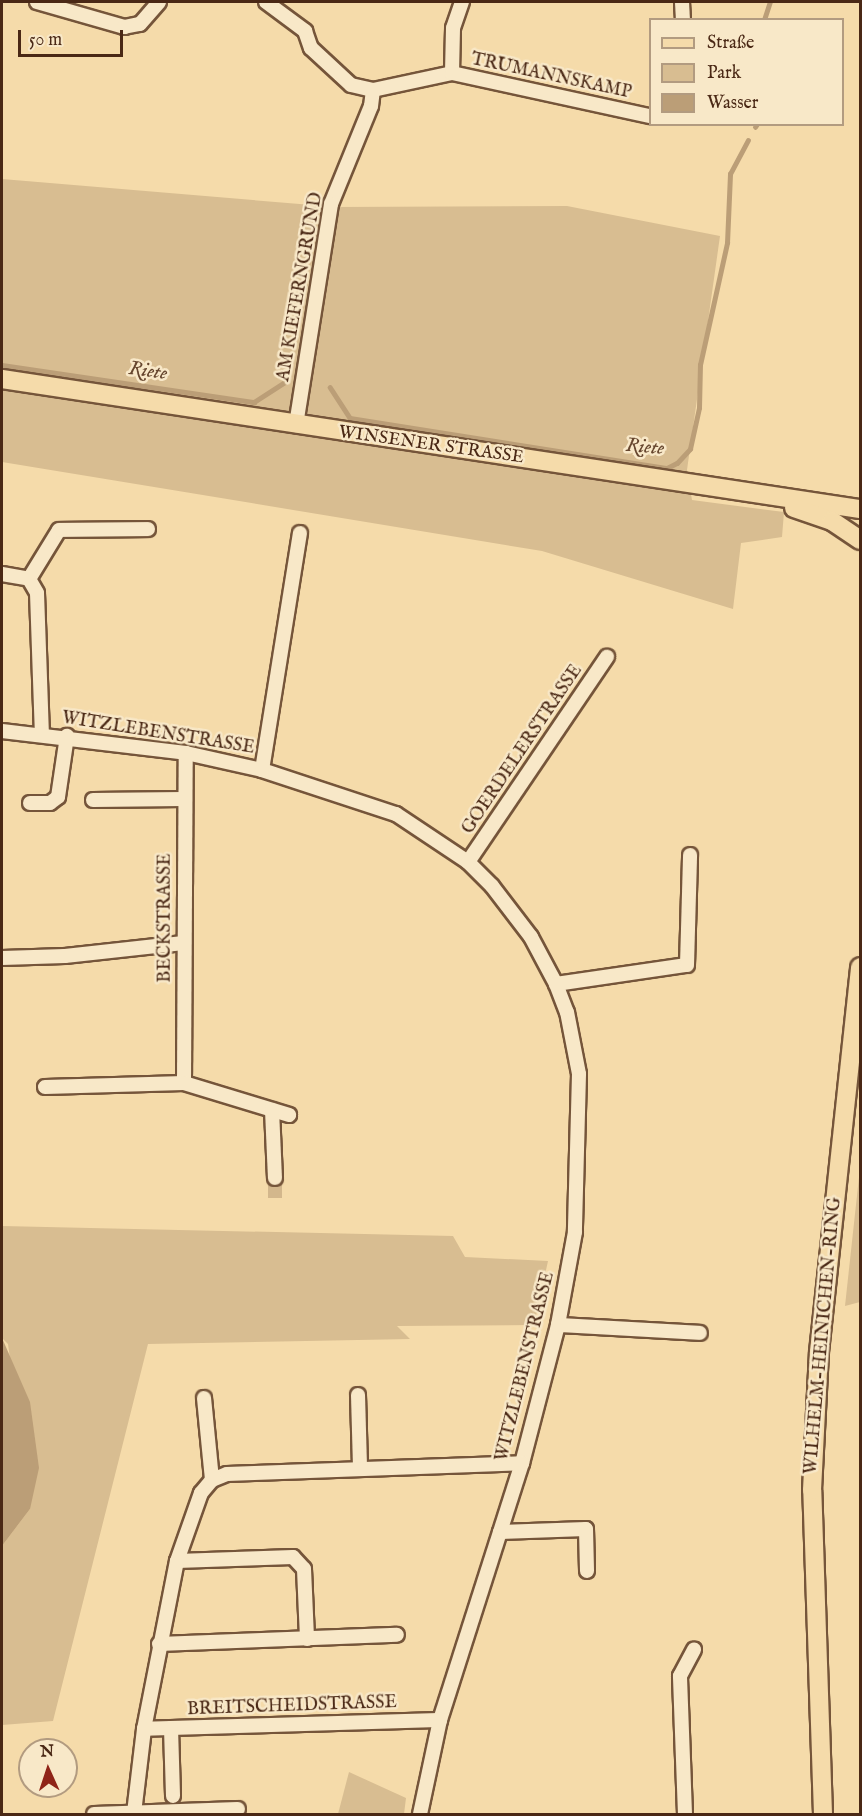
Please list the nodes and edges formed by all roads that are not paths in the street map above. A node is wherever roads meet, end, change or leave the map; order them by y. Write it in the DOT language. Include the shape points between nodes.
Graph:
graph roads {
  1 [pos="37,2"];
  2 [pos="159,2"];
  3 [pos="266,2"];
  4 [pos="462,2"];
  5 [pos="682,2"];
  6 [pos="683,18"];
  7 [pos="452,74"];
  8 [pos="373,90"];
  9 [pos="649,116"];
  10 [pos="2,379"];
  11 [pos="296,425"];
  12 [pos="749,493"];
  13 [pos="861,509"];
  14 [pos="148,529"];
  15 [pos="300,533"];
  16 [pos="861,540"];
  17 [pos="2,574"];
  18 [pos="29,579"];
  19 [pos="607,657"];
  20 [pos="2,731"];
  21 [pos="42,734"];
  22 [pos="67,736"];
  23 [pos="186,753"];
  24 [pos="262,770"];
  25 [pos="183,799"];
  26 [pos="93,800"];
  27 [pos="30,803"];
  28 [pos="690,855"];
  29 [pos="468,861"];
  30 [pos="183,943"];
  31 [pos="2,958"];
  32 [pos="861,968"];
  33 [pos="556,984"];
  34 [pos="184,1083"];
  35 [pos="45,1087"];
  36 [pos="272,1110"];
  37 [pos="289,1115"];
  38 [pos="275,1178"];
  39 [pos="558,1325"];
  40 [pos="700,1333"];
  41 [pos="358,1395"];
  42 [pos="204,1398"];
  43 [pos="522,1463"];
  44 [pos="360,1467"];
  45 [pos="212,1480"];
  46 [pos="500,1533"];
  47 [pos="177,1561"];
  48 [pos="587,1571"];
  49 [pos="397,1635"];
  50 [pos="307,1639"];
  51 [pos="159,1644"];
  52 [pos="694,1650"];
  53 [pos="440,1720"];
  54 [pos="171,1728"];
  55 [pos="144,1729"];
  56 [pos="173,1796"];
  57 [pos="238,1809"];
  58 [pos="134,1813"];
  59 [pos="94,1815"];
  60 [pos="420,1815"];
  61 [pos="685,1815"];
  62 [pos="823,1815"];
  1 -- 2 [label="street" via="124,27 140,24"];
  3 -- 8 [label="street" via="305,31 311,48 351,85"];
  4 -- 7 [label="street" via="453,28"];
  5 -- 6 [label="street"];
  7 -- 8 [label="street, TRUMANNSKAMP"];
  7 -- 9 [label="street, TRUMANNSKAMP"];
  8 -- 11 [label="street, AM KIEFERNGRUND" via="371,106 331,204"];
  10 -- 11 [label="main road, WINSENER STRASSE"];
  11 -- 12 [label="main road, WINSENER STRASSE"];
  12 -- 13 [label="main road, WINSENER STRASSE"];
  12 -- 16 [label="main road" via="832,521"];
  14 -- 18 [label="street" via="59,530"];
  15 -- 24 [label="street"];
  17 -- 18 [label="street"];
  18 -- 21 [label="street" via="34,584 38,606"];
  19 -- 29 [label="street, GOERDELERSTRASSE"];
  20 -- 21 [label="street, WITZLEBENSTRASSE"];
  21 -- 22 [label="street, WITZLEBENSTRASSE"];
  22 -- 23 [label="street, WITZLEBENSTRASSE"];
  22 -- 27 [label="street" via="58,797 50,803"];
  23 -- 24 [label="street, WITZLEBENSTRASSE"];
  23 -- 25 [label="street, BECKSTRASSE"];
  24 -- 29 [label="street, WITZLEBENSTRASSE" via="396,814"];
  25 -- 26 [label="street"];
  25 -- 30 [label="street, BECKSTRASSE"];
  28 -- 33 [label="street" via="687,965"];
  29 -- 33 [label="street, WITZLEBENSTRASSE" via="514,913"];
  30 -- 31 [label="street" via="65,956"];
  30 -- 34 [label="street, BECKSTRASSE"];
  32 -- 62 [label="main road, WILHELM-HEINICHEN-RING" via="819,1352 812,1490"];
  33 -- 39 [label="street, WITZLEBENSTRASSE" via="567,1012 579,1074 578,1207"];
  34 -- 35 [label="street"];
  34 -- 36 [label="street"];
  36 -- 37 [label="street"];
  36 -- 38 [label="street"];
  39 -- 40 [label="street"];
  39 -- 43 [label="street, WITZLEBENSTRASSE"];
  41 -- 44 [label="street"];
  42 -- 45 [label="street"];
  43 -- 44 [label="street"];
  43 -- 46 [label="street, WITZLEBENSTRASSE"];
  44 -- 45 [label="street" via="227,1474"];
  45 -- 47 [label="street" via="201,1493"];
  46 -- 48 [label="street" via="586,1529"];
  46 -- 53 [label="street, WITZLEBENSTRASSE"];
  47 -- 50 [label="street" via="293,1557 304,1569"];
  47 -- 51 [label="street"];
  49 -- 50 [label="street"];
  50 -- 51 [label="street"];
  51 -- 55 [label="street"];
  52 -- 61 [label="street" via="680,1676"];
  53 -- 54 [label="street, BREITSCHEIDSTRASSE"];
  53 -- 60 [label="street, WITZLEBENSTRASSE"];
  54 -- 55 [label="street, BREITSCHEIDSTRASSE"];
  54 -- 56 [label="street"];
  55 -- 58 [label="street"];
  57 -- 58 [label="street"];
  58 -- 59 [label="street"];
}
